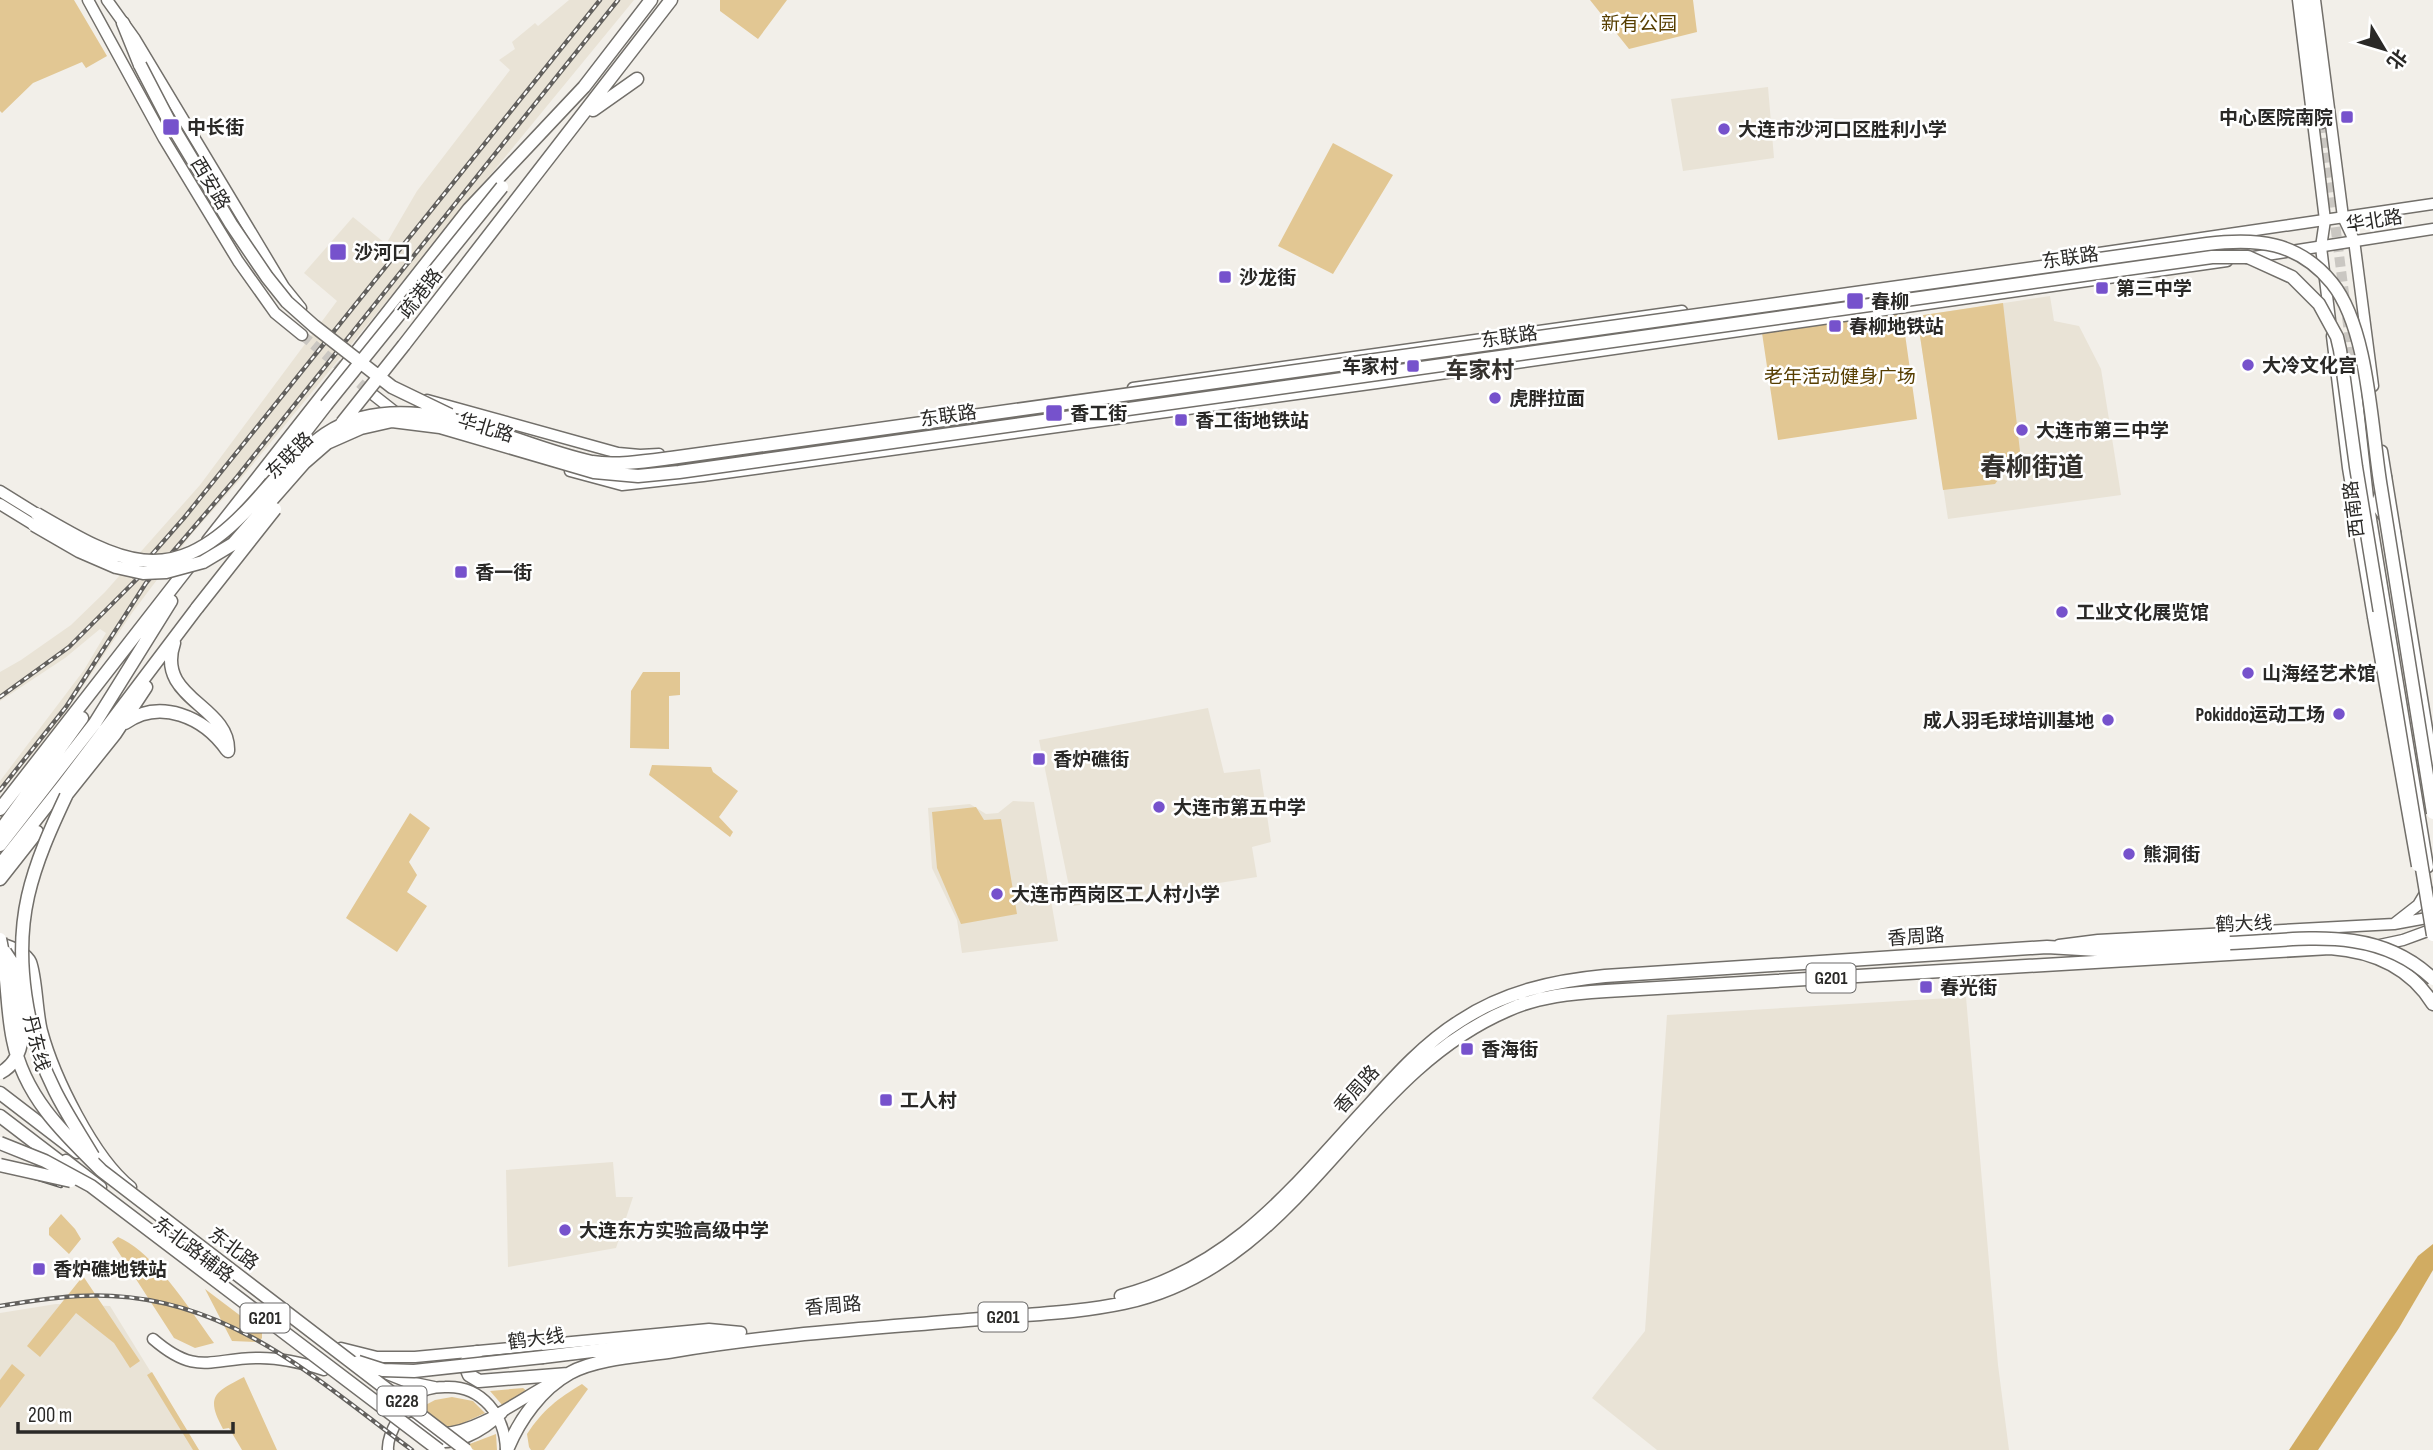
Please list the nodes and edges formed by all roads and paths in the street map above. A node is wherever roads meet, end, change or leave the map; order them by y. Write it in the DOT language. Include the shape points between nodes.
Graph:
graph roads {
  1 [pos="88,0"];
  2 [pos="107,0"];
  3 [pos="650,0"];
  4 [pos="671,0"];
  5 [pos="2298,0"];
  6 [pos="2307,0"];
  7 [pos="2315,0"];
  8 [pos="122,23"];
  9 [pos="637,79"];
  10 [pos="584,86"];
  11 [pos="581,118"];
  12 [pos="2322,123"];
  13 [pos="2433,204"];
  14 [pos="2343,217"];
  15 [pos="2325,220"];
  16 [pos="2433,229"];
  17 [pos="2354,240"];
  18 [pos="2321,247"];
  19 [pos="316,321"];
  20 [pos="302,335"];
  21 [pos="2354,373"];
  22 [pos="387,377"];
  23 [pos="371,393"];
  24 [pos="473,426"];
  25 [pos="2386,477"];
  26 [pos="2351,482"];
  27 [pos="0,491"];
  28 [pos="0,504"];
  29 [pos="2373,506"];
  30 [pos="36,520"];
  31 [pos="235,521"];
  32 [pos="2395,532"];
  33 [pos="210,538"];
  34 [pos="2382,589"];
  35 [pos="2373,614"];
  36 [pos="176,636"];
  37 [pos="130,645"];
  38 [pos="118,729"];
  39 [pos="2433,766"];
  40 [pos="66,796"];
  41 [pos="0,809"];
  42 [pos="2433,813"];
  43 [pos="7,830"];
  44 [pos="0,845"];
  45 [pos="2433,856"];
  46 [pos="0,864"];
  47 [pos="0,879"];
  48 [pos="2430,881"];
  49 [pos="2432,908"];
  50 [pos="2394,924"];
  51 [pos="2433,929"];
  52 [pos="2433,935"];
  53 [pos="0,943"];
  54 [pos="2047,947"];
  55 [pos="2330,948"];
  56 [pos="2433,979"];
  57 [pos="2433,1004"];
  58 [pos="0,1073"];
  59 [pos="0,1086"];
  60 [pos="0,1093"];
  61 [pos="0,1110"];
  62 [pos="0,1116"];
  63 [pos="0,1124"];
  64 [pos="0,1143"];
  65 [pos="0,1165"];
  66 [pos="102,1171"];
  67 [pos="122,1180"];
  68 [pos="97,1187"];
  69 [pos="165,1249"];
  70 [pos="183,1250"];
  71 [pos="741,1332"];
  72 [pos="153,1339"];
  73 [pos="340,1350"];
  74 [pos="477,1352"];
  75 [pos="377,1357"];
  76 [pos="415,1357"];
  77 [pos="324,1370"];
  78 [pos="466,1370"];
  79 [pos="425,1373"];
  80 [pos="568,1374"];
  81 [pos="454,1386"];
  82 [pos="434,1387"];
  83 [pos="511,1405"];
  84 [pos="497,1415"];
  85 [pos="398,1419"];
  86 [pos="388,1450"];
  87 [pos="439,1450"];
  88 [pos="466,1450"];
  89 [pos="507,1450"];
  1 -- 20 [label="main road, 西安路" via="238,261 275,313"];
  2 -- 8 [label="main road, 西安路"];
  3 -- 10 [label="highway"];
  4 -- 11 [label="highway, 疏港路"];
  5 -- 15 [label="main road, 西南路"];
  6 -- 12 [label="main road"];
  7 -- 14 [label="main road, 西南路"];
  8 -- 19 [label="main road, 西安路" via="284,287"];
  8 -- 24 [label="highway, bridge" via="168,119 230,224 286,302 393,387"];
  9 -- 11 [label="highway"];
  10 -- 31 [label="highway, bridge"];
  10 -- 33 [label="highway" via="469,209"];
  11 -- 36 [label="highway, 疏港路, bridge"];
  13 -- 14 [label="main road, 华北路"];
  14 -- 15 [label="main road, 华北路"];
  14 -- 17 [label="main road, 西南路"];
  15 -- 18 [label="main road, 西南路"];
  15 -- 22 [label="main road, 华北路" via="646,455 587,446 424,399"];
  16 -- 17 [label="main road, 华北路"];
  17 -- 18 [label="main road, 华北路"];
  17 -- 25 [label="main road, 西南路"];
  18 -- 23 [label="main road, 华北路" via="1377,383 622,485 426,427 402,417"];
  18 -- 26 [label="main road, 西南路"];
  21 -- 29 [label="main road, 西南路"];
  24 -- 31 [label="highway, 东联路, bridge" via="431,416 385,413 341,424 284,468"];
  24 -- 42 [label="highway, 东联路, bridge" via="595,462 671,458 2207,244 2267,244 2296,254 2323,272 2341,296 2358,337"];
  25 -- 29 [label="main road"];
  25 -- 32 [label="main road, 西南路"];
  26 -- 29 [label="main road"];
  26 -- 35 [label="main road, 西南路"];
  27 -- 30 [label="main road"];
  28 -- 30 [label="main road"];
  29 -- 32 [label="main road"];
  29 -- 34 [label="main road, 西南路"];
  29 -- 45 [label="main road, 西南路"];
  30 -- 31 [label="highway, 东联路, bridge" via="93,547 149,562 198,550"];
  30 -- 49 [label="highway, 东联路, bridge" via="79,551 116,567 166,572 203,562 233,544 327,443 392,421 440,427 594,472 638,476 2212,257 2248,257 2302,284 2325,313 2339,343"];
  32 -- 39 [label="main road, 西南路"];
  33 -- 37 [label="highway"];
  33 -- 43 [label="highway" via="95,723"];
  34 -- 35 [label="main road"];
  34 -- 48 [label="main road, 西南路"];
  35 -- 49 [label="main road, 西南路, bridge" via="2412,849"];
  36 -- 38 [label="highway"];
  36 -- 38 [label="highway" via="173,674 186,694 221,727 228,751 201,725 171,712 145,712"];
  36 -- 46 [label="highway"];
  37 -- 41 [label="highway"];
  37 -- 43 [label="highway"];
  38 -- 40 [label="highway"];
  40 -- 47 [label="highway, bridge"];
  40 -- 66 [label="highway, bridge" via="28,897 23,962 42,1059 54,1090"];
  43 -- 44 [label="highway"];
  48 -- 49 [label="main road, 西南路"];
  48 -- 50 [label="main road" via="2418,905"];
  49 -- 50 [label="main road, 香周路"];
  49 -- 52 [label="highway, 东联路, bridge"];
  50 -- 54 [label="main road, 香周路" via="2098,940"];
  51 -- 55 [label="main road, 香周路" via="2386,944"];
  53 -- 58 [label="highway, bridge" via="13,964 22,1034 16,1059"];
  53 -- 66 [label="highway, 丹东线, bridge" via="11,1030 28,1086 58,1127"];
  53 -- 67 [label="main road" via="16,948 32,964 50,1056 80,1118"];
  54 -- 56 [label="highway, 鹤大线 / G201, bridge" via="2098,950 2340,939 2369,942 2406,958"];
  54 -- 71 [label="highway, 香周路 / G201" via="1605,976 1545,984 1483,1008 1437,1038 1396,1075 1275,1208 1226,1248 1178,1275 1102,1299"];
  55 -- 57 [label="highway, G201" via="2386,961 2415,982"];
  55 -- 80 [label="highway, 香周路 / G201" via="1549,997 1488,1019 1444,1047 1263,1231 1222,1262 1163,1292 1077,1310 743,1340 597,1364"];
  59 -- 67 [label="main road"];
  60 -- 66 [label="highway, 东北路 / G201, bridge"];
  61 -- 68 [label="main road, 东北路"];
  62 -- 68 [label="highway, 东北路 / G201, bridge"];
  63 -- 69 [label="main road, 东北路辅路"];
  64 -- 68 [label="highway, bridge"];
  65 -- 68 [label="highway, bridge"];
  66 -- 73 [label="highway, 东北路 / G201, bridge"];
  67 -- 68 [label="main road" via="116,1188"];
  67 -- 73 [label="main road"];
  68 -- 70 [label="main road, 东北路"];
  68 -- 87 [label="highway, 东北路 / G201, bridge"];
  69 -- 70 [label="main road"];
  69 -- 77 [label="main road, 东北路辅路"];
  70 -- 85 [label="main road, 东北路"];
  71 -- 73 [label="highway, 鹤大线 / G201, bridge" via="398,1371 368,1366"];
  71 -- 74 [label="main road, 香周路" via="709,1329"];
  72 -- 77 [label="main road" via="189,1362 292,1360"];
  73 -- 75 [label="main road, 香周路"];
  73 -- 82 [label="main road" via="391,1377"];
  73 -- 88 [label="highway, 东北路 / G228, bridge"];
  74 -- 76 [label="main road, 香周路"];
  74 -- 78 [label="highway" via="467,1358"];
  75 -- 76 [label="main road, 香周路"];
  75 -- 79 [label="main road"];
  76 -- 79 [label="main road"];
  77 -- 85 [label="main road, 东北路辅路"];
  78 -- 80 [label="highway" via="479,1381"];
  78 -- 81 [label="main road"];
  79 -- 82 [label="main road"];
  80 -- 83 [label="main road, 香周路"];
  80 -- 89 [label="highway" via="533,1405"];
  81 -- 82 [label="main road"];
  81 -- 84 [label="main road" via="474,1392"];
  82 -- 85 [label="main road" via="416,1395"];
  83 -- 84 [label="main road, 东北路辅路"];
  84 -- 85 [label="main road, 东北路辅路" via="491,1424 466,1437 442,1443 419,1438"];
  84 -- 89 [label="main road"];
  85 -- 86 [label="main road"];
}
